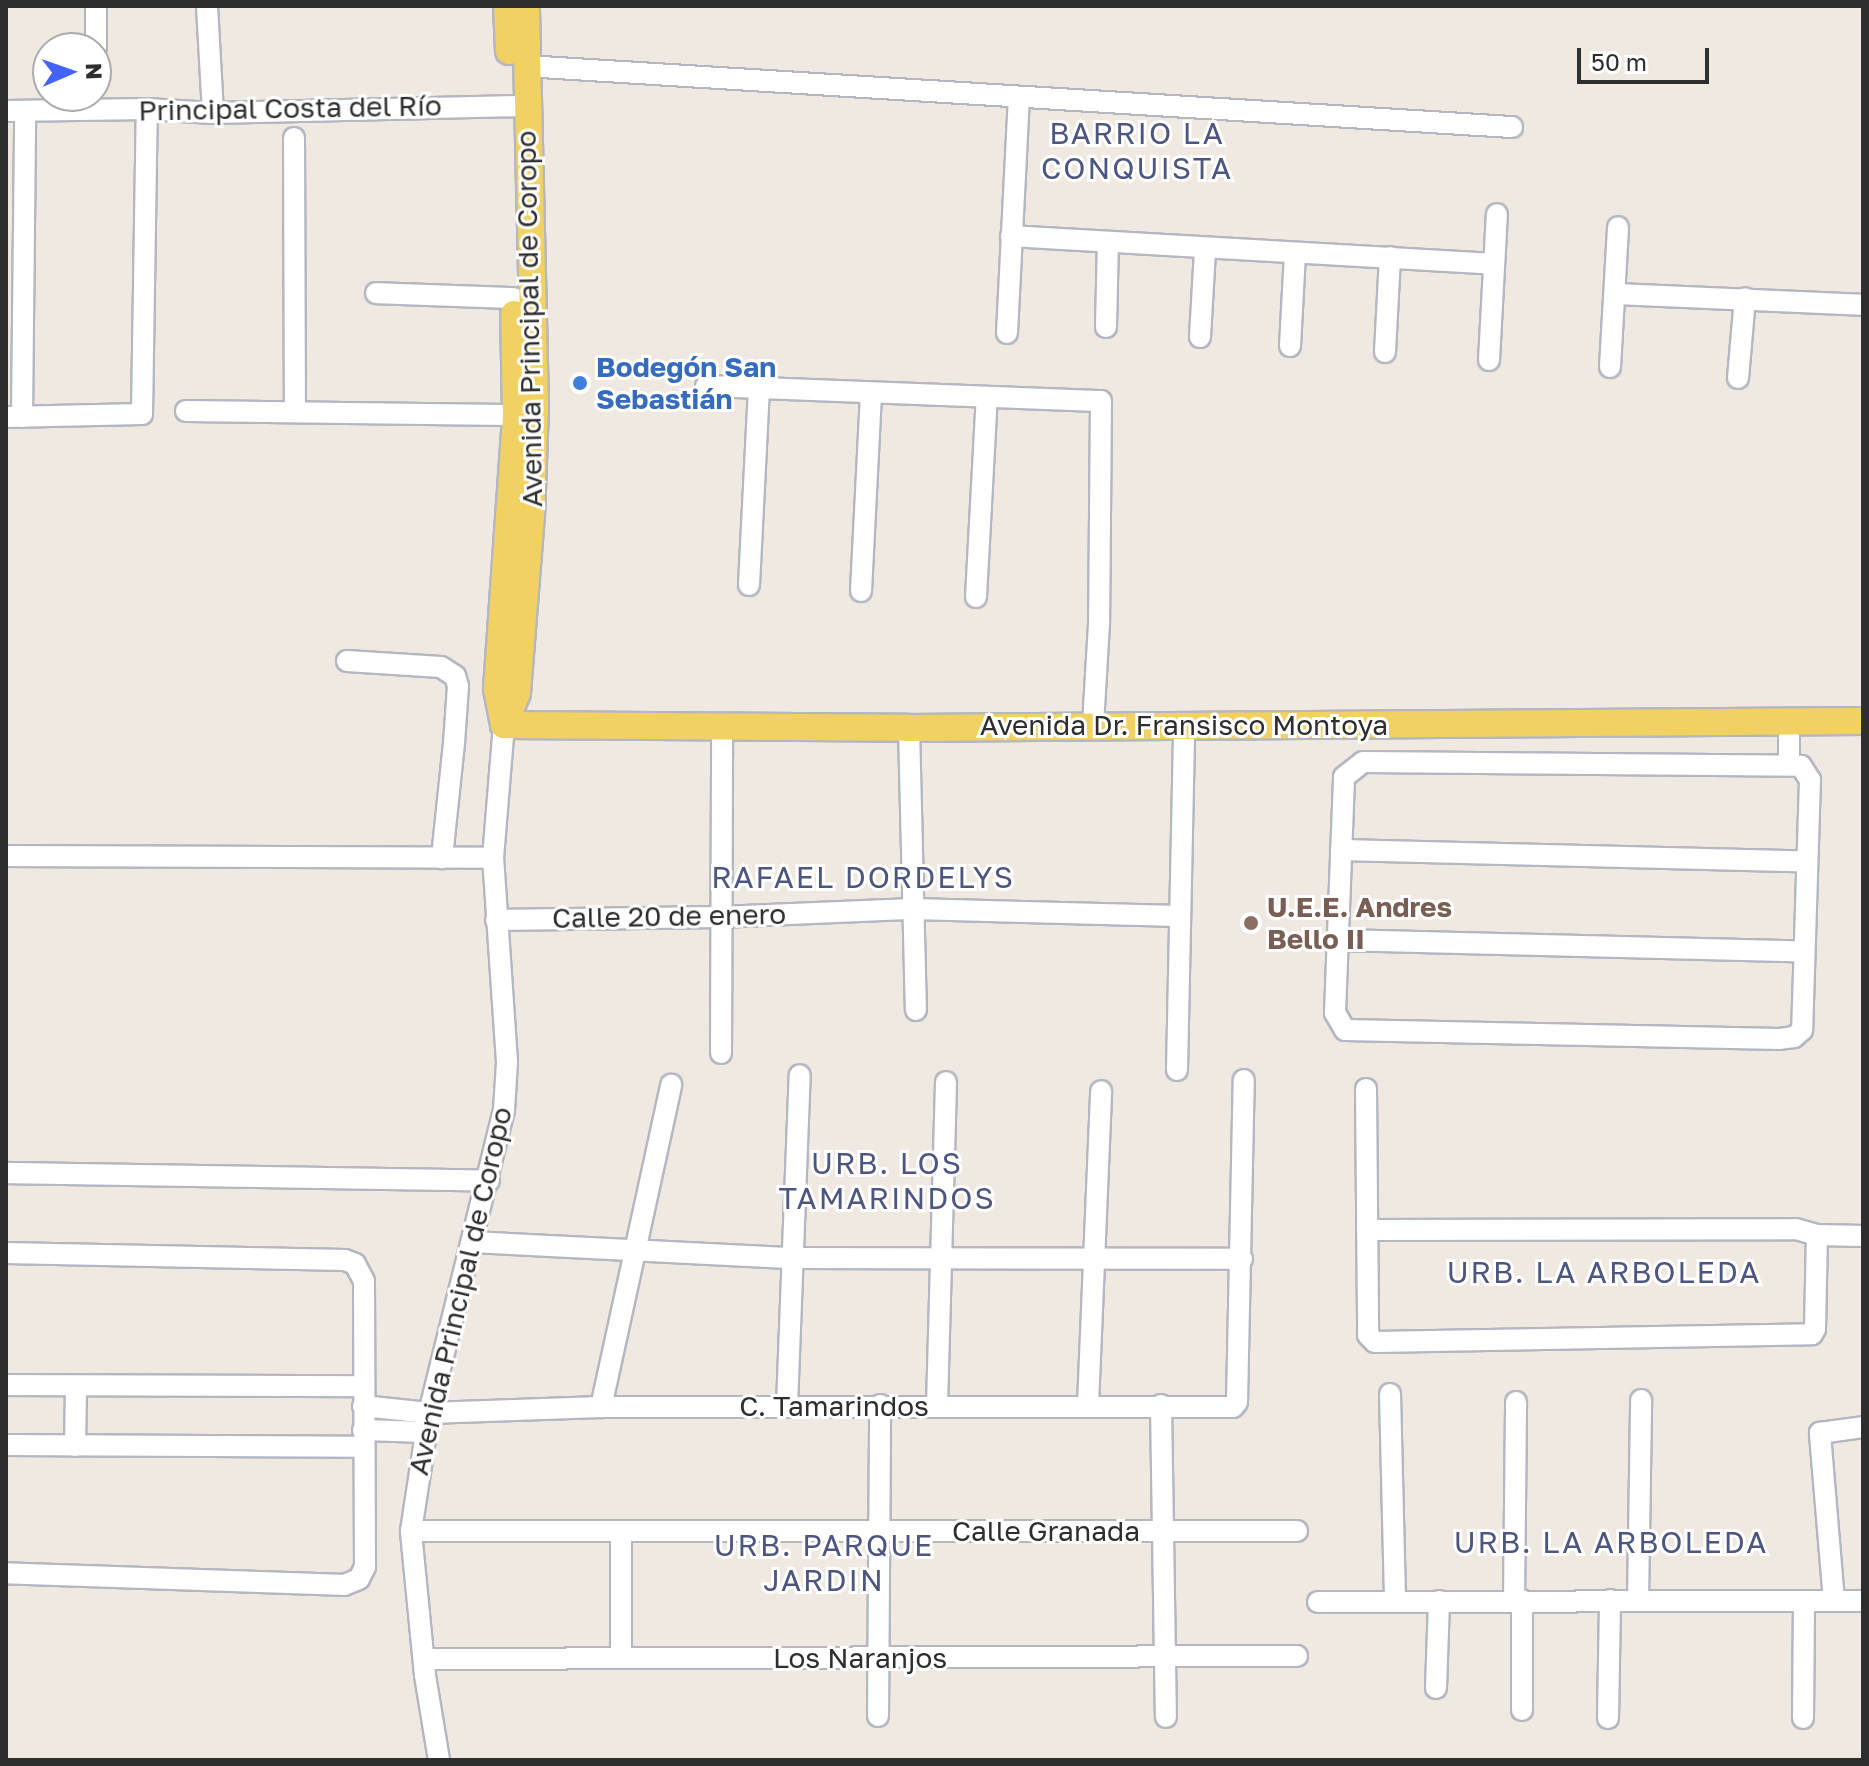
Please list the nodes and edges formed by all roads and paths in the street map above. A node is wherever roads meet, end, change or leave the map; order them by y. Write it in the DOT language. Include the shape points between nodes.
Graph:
graph roads {
  1 [pos="96,6"];
  2 [pos="207,6"];
  3 [pos="507,6"];
  4 [pos="526,6"];
  5 [pos="96,32"];
  6 [pos="525,66"];
  7 [pos="1019,99"];
  8 [pos="112,105"];
  9 [pos="518,105"];
  10 [pos="147,109"];
  11 [pos="15,111"];
  12 [pos="213,113"];
  13 [pos="1512,127"];
  14 [pos="294,138"];
  15 [pos="1497,214"];
  16 [pos="1618,227"];
  17 [pos="1011,236"];
  18 [pos="1108,242"];
  19 [pos="1205,249"];
  20 [pos="1295,253"];
  21 [pos="1390,257"];
  22 [pos="1493,264"];
  23 [pos="376,293"];
  24 [pos="1615,294"];
  25 [pos="514,298"];
  26 [pos="1745,298"];
  27 [pos="1863,305"];
  28 [pos="1106,327"];
  29 [pos="1007,333"];
  30 [pos="1200,337"];
  31 [pos="1290,346"];
  32 [pos="1385,352"];
  33 [pos="1489,360"];
  34 [pos="1610,367"];
  35 [pos="1738,378"];
  36 [pos="706,386"];
  37 [pos="759,388"];
  38 [pos="871,393"];
  39 [pos="987,397"];
  40 [pos="186,411"];
  41 [pos="295,411"];
  42 [pos="516,415"];
  43 [pos="14,417"];
  44 [pos="749,585"];
  45 [pos="861,591"];
  46 [pos="976,597"];
  47 [pos="347,661"];
  48 [pos="1863,721"];
  49 [pos="1789,722"];
  50 [pos="504,725"];
  51 [pos="1093,725"];
  52 [pos="1184,725"];
  53 [pos="722,728"];
  54 [pos="909,728"];
  55 [pos="1789,765"];
  56 [pos="1341,850"];
  57 [pos="6,856"];
  58 [pos="442,858"];
  59 [pos="493,858"];
  60 [pos="1807,861"];
  61 [pos="913,909"];
  62 [pos="1179,916"];
  63 [pos="719,917"];
  64 [pos="496,920"];
  65 [pos="1338,940"];
  66 [pos="1804,951"];
  67 [pos="916,1010"];
  68 [pos="721,1053"];
  69 [pos="1177,1070"];
  70 [pos="800,1075"];
  71 [pos="1244,1080"];
  72 [pos="946,1082"];
  73 [pos="671,1085"];
  74 [pos="1366,1089"];
  75 [pos="1101,1091"];
  76 [pos="6,1173"];
  77 [pos="489,1181"];
  78 [pos="1367,1230"];
  79 [pos="1817,1235"];
  80 [pos="1863,1236"];
  81 [pos="472,1242"];
  82 [pos="6,1253"];
  83 [pos="637,1253"];
  84 [pos="793,1258"];
  85 [pos="942,1259"];
  86 [pos="1095,1259"];
  87 [pos="1242,1259"];
  88 [pos="6,1385"];
  89 [pos="76,1386"];
  90 [pos="1390,1394"];
  91 [pos="363,1396"];
  92 [pos="1641,1400"];
  93 [pos="1516,1402"];
  94 [pos="880,1405"];
  95 [pos="937,1405"];
  96 [pos="1088,1405"];
  97 [pos="1161,1405"];
  98 [pos="787,1406"];
  99 [pos="601,1407"];
  100 [pos="427,1422"];
  101 [pos="1863,1427"];
  102 [pos="363,1438"];
  103 [pos="6,1445"];
  104 [pos="75,1446"];
  105 [pos="411,1531"];
  106 [pos="880,1531"];
  107 [pos="1163,1531"];
  108 [pos="1297,1531"];
  109 [pos="621,1532"];
  110 [pos="6,1573"];
  111 [pos="1518,1600"];
  112 [pos="1610,1600"];
  113 [pos="1395,1601"];
  114 [pos="1439,1601"];
  115 [pos="1638,1601"];
  116 [pos="1804,1601"];
  117 [pos="1834,1601"];
  118 [pos="1863,1601"];
  119 [pos="1318,1602"];
  120 [pos="1297,1656"];
  121 [pos="879,1657"];
  122 [pos="1165,1657"];
  123 [pos="621,1658"];
  124 [pos="424,1659"];
  125 [pos="1436,1688"];
  126 [pos="1522,1710"];
  127 [pos="878,1716"];
  128 [pos="1166,1717"];
  129 [pos="1608,1718"];
  130 [pos="1803,1718"];
  131 [pos="439,1760"];
  1 -- 5 [label="street"];
  2 -- 12 [label="street"];
  3 -- 9 [label="main road, Avenida Principal de Coropo"];
  4 -- 6 [label="main road, Avenida Principal de Coropo"];
  6 -- 7 [label="street"];
  6 -- 9 [label="main road, Avenida Principal de Coropo"];
  7 -- 13 [label="street"];
  7 -- 17 [label="street"];
  8 -- 10 [label="street, Principal Costa del Río"];
  9 -- 12 [label="street, Principal Costa del Río"];
  9 -- 25 [label="main road, Avenida Principal de Coropo"];
  9 -- 50 [label="main road, Avenida Principal de Coropo" via="535,406 517,693"];
  10 -- 12 [label="street, Principal Costa del Río"];
  10 -- 43 [label="street" via="142,414"];
  11 -- 43 [label="street"];
  14 -- 41 [label="street"];
  15 -- 22 [label="street"];
  16 -- 24 [label="street"];
  17 -- 18 [label="street"];
  17 -- 29 [label="street"];
  18 -- 19 [label="street"];
  18 -- 28 [label="street"];
  19 -- 20 [label="street"];
  19 -- 30 [label="street"];
  20 -- 21 [label="street"];
  20 -- 31 [label="street"];
  21 -- 22 [label="street"];
  21 -- 32 [label="street"];
  22 -- 33 [label="street"];
  23 -- 25 [label="street"];
  24 -- 26 [label="street"];
  24 -- 34 [label="street"];
  25 -- 42 [label="main road, Avenida Principal de Coropo"];
  26 -- 27 [label="street"];
  26 -- 35 [label="street"];
  36 -- 37 [label="street"];
  37 -- 38 [label="street"];
  37 -- 44 [label="street"];
  38 -- 39 [label="street"];
  38 -- 45 [label="street"];
  39 -- 46 [label="street"];
  39 -- 51 [label="street" via="1101,401"];
  40 -- 41 [label="street"];
  41 -- 42 [label="street"];
  42 -- 50 [label="main road, Avenida Principal de Coropo" via="497,689"];
  47 -- 58 [label="street" via="441,667 455,676"];
  48 -- 49 [label="main road, Avenida Dr. Fransisco Montoya"];
  49 -- 52 [label="main road, Avenida Dr. Fransisco Montoya"];
  49 -- 55 [label="street"];
  50 -- 53 [label="main road, Avenida Dr. Fransisco Montoya"];
  50 -- 59 [label="street, Avenida Principal de Coropo"];
  51 -- 52 [label="main road, Avenida Dr. Fransisco Montoya"];
  51 -- 54 [label="main road, Avenida Dr. Fransisco Montoya"];
  52 -- 62 [label="street"];
  53 -- 54 [label="main road, Avenida Dr. Fransisco Montoya"];
  53 -- 63 [label="street"];
  54 -- 61 [label="street"];
  55 -- 56 [label="street" via="1363,762 1344,777"];
  55 -- 60 [label="street" via="1801,766 1809,775"];
  56 -- 60 [label="street"];
  56 -- 65 [label="street"];
  57 -- 58 [label="street"];
  58 -- 59 [label="street"];
  59 -- 64 [label="street, Avenida Principal de Coropo"];
  60 -- 66 [label="street"];
  61 -- 62 [label="street, Calle 20 de enero"];
  61 -- 63 [label="street, Calle 20 de enero"];
  61 -- 67 [label="street"];
  62 -- 69 [label="street"];
  63 -- 64 [label="street, Calle 20 de enero"];
  63 -- 68 [label="street"];
  64 -- 77 [label="street, Avenida Principal de Coropo" via="507,1062 504,1110"];
  65 -- 66 [label="street"];
  65 -- 66 [label="street" via="1335,1013 1345,1030 1787,1039 1802,1030"];
  70 -- 84 [label="street"];
  71 -- 87 [label="street"];
  72 -- 85 [label="street"];
  73 -- 83 [label="street"];
  74 -- 78 [label="street"];
  75 -- 86 [label="street"];
  76 -- 77 [label="street"];
  77 -- 81 [label="street, Avenida Principal de Coropo"];
  78 -- 79 [label="street" via="1796,1229"];
  78 -- 79 [label="street" via="1368,1335 1375,1342 1812,1334"];
  79 -- 80 [label="street"];
  81 -- 83 [label="street"];
  81 -- 100 [label="street, Avenida Principal de Coropo"];
  82 -- 91 [label="street" via="355,1264 364,1281"];
  83 -- 84 [label="street"];
  83 -- 99 [label="street"];
  84 -- 85 [label="street"];
  84 -- 98 [label="street"];
  85 -- 86 [label="street"];
  85 -- 95 [label="street"];
  86 -- 87 [label="street"];
  86 -- 96 [label="street"];
  87 -- 97 [label="street, C. Tamarindos" via="1237,1402 1233,1407"];
  88 -- 89 [label="street"];
  89 -- 91 [label="street"];
  89 -- 104 [label="street"];
  90 -- 113 [label="street"];
  91 -- 100 [label="street"];
  91 -- 102 [label="street"];
  92 -- 115 [label="street"];
  93 -- 111 [label="street"];
  94 -- 95 [label="street, C. Tamarindos"];
  94 -- 98 [label="street, C. Tamarindos"];
  94 -- 106 [label="street"];
  95 -- 96 [label="street, C. Tamarindos"];
  96 -- 97 [label="street, C. Tamarindos"];
  97 -- 107 [label="street"];
  98 -- 99 [label="street, C. Tamarindos"];
  99 -- 100 [label="street, C. Tamarindos"];
  100 -- 102 [label="street"];
  100 -- 105 [label="street, Avenida Principal de Coropo"];
  101 -- 117 [label="street" via="1820,1433"];
  102 -- 104 [label="street"];
  102 -- 110 [label="street" via="365,1567 354,1582"];
  103 -- 104 [label="street"];
  105 -- 109 [label="street, Calle Granada"];
  105 -- 124 [label="street, Avenida Principal de Coropo"];
  106 -- 107 [label="street, Calle Granada"];
  106 -- 109 [label="street, Calle Granada"];
  106 -- 121 [label="street"];
  107 -- 108 [label="street, Calle Granada"];
  107 -- 122 [label="street"];
  109 -- 123 [label="street"];
  111 -- 112 [label="street"];
  111 -- 114 [label="street"];
  111 -- 126 [label="street"];
  112 -- 115 [label="street"];
  112 -- 129 [label="street"];
  113 -- 114 [label="street"];
  113 -- 119 [label="street"];
  114 -- 125 [label="street"];
  115 -- 116 [label="street"];
  116 -- 117 [label="street"];
  116 -- 130 [label="street"];
  117 -- 118 [label="street"];
  120 -- 122 [label="street, Los Naranjos"];
  121 -- 122 [label="street, Los Naranjos"];
  121 -- 123 [label="street, Los Naranjos"];
  121 -- 127 [label="street"];
  122 -- 128 [label="street"];
  123 -- 124 [label="street, Los Naranjos"];
  124 -- 131 [label="street, Avenida Principal de Coropo"];
}
